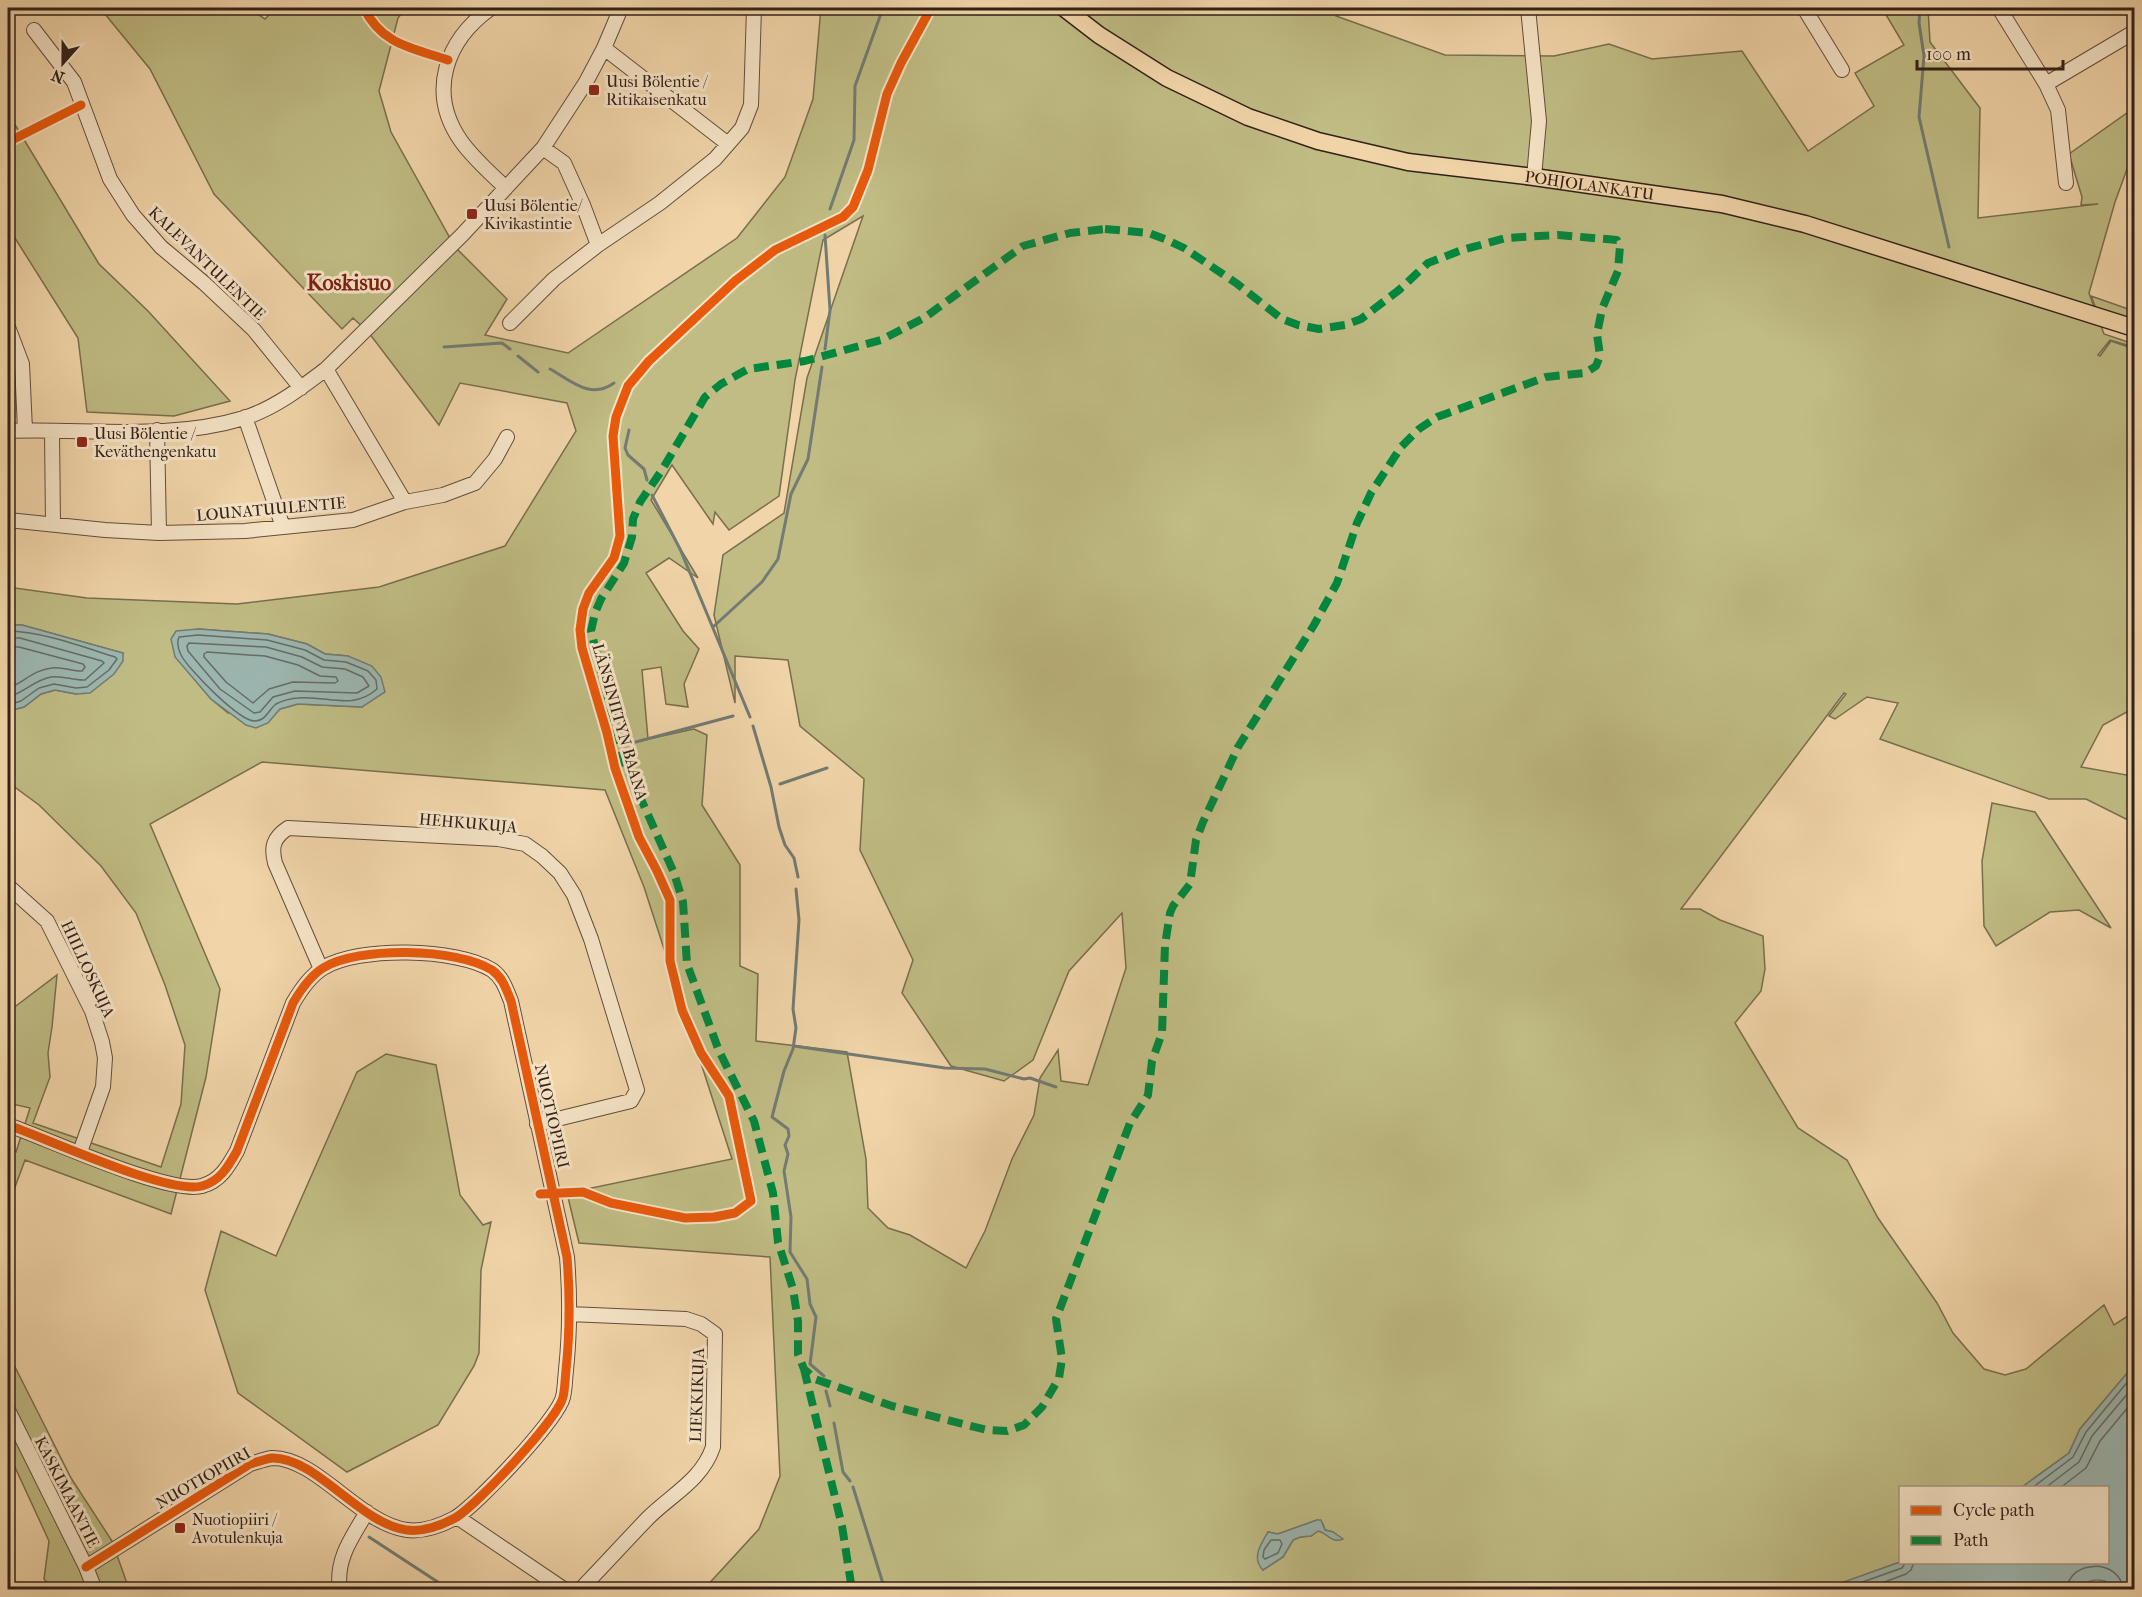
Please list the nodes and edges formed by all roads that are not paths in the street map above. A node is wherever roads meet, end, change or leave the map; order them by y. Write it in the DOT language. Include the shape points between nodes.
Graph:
graph roads {
  1 [pos="491,8"];
  2 [pos="621,8"];
  3 [pos="754,8"];
  4 [pos="1064,8"];
  5 [pos="1528,8"];
  6 [pos="1804,8"];
  7 [pos="1999,8"];
  8 [pos="34,30"];
  9 [pos="2134,32"];
  10 [pos="604,48"];
  11 [pos="1842,70"];
  12 [pos="2046,84"];
  13 [pos="728,144"];
  14 [pos="543,148"];
  15 [pos="1534,177"];
  16 [pos="2066,183"];
  17 [pos="506,188"];
  18 [pos="598,245"];
  19 [pos="510,323"];
  20 [pos="8,327"];
  21 [pos="2134,328"];
  22 [pos="326,369"];
  23 [pos="301,388"];
  24 [pos="244,417"];
  25 [pos="25,430"];
  26 [pos="157,430"];
  27 [pos="8,431"];
  28 [pos="52,432"];
  29 [pos="507,437"];
  30 [pos="405,502"];
  31 [pos="8,520"];
  32 [pos="53,524"];
  33 [pos="283,527"];
  34 [pos="159,533"];
  35 [pos="8,886"];
  36 [pos="321,969"];
  37 [pos="537,1124"];
  38 [pos="8,1125"];
  39 [pos="80,1152"];
  40 [pos="569,1314"];
  41 [pos="8,1410"];
  42 [pos="367,1512"];
  43 [pos="457,1517"];
  44 [pos="86,1567"];
  45 [pos="95,1590"];
  46 [pos="340,1590"];
  47 [pos="565,1590"];
  48 [pos="580,1590"];
  1 -- 17 [label="street" via="458,39 443,84 446,113 461,141"];
  2 -- 10 [label="street"];
  3 -- 13 [label="street" via="751,105 742,128"];
  4 -- 15 [label="main road, POHJOLANKATU" via="1167,78 1288,132 1408,162"];
  5 -- 15 [label="street" via="1539,121"];
  6 -- 11 [label="street"];
  7 -- 12 [label="street"];
  8 -- 23 [label="street, KALEVANTULENTIE" via="74,82 110,179 133,215 161,247 255,330"];
  9 -- 12 [label="street"];
  10 -- 13 [label="street"];
  10 -- 14 [label="street"];
  12 -- 16 [label="street" via="2058,110"];
  13 -- 18 [label="street" via="660,203"];
  14 -- 17 [label="street"];
  14 -- 18 [label="street" via="564,162"];
  15 -- 21 [label="main road, POHJOLANKATU" via="1722,204 1805,224"];
  17 -- 22 [label="street"];
  18 -- 19 [label="street" via="554,279"];
  20 -- 25 [label="street" via="22,364"];
  22 -- 23 [label="street"];
  22 -- 30 [label="street"];
  23 -- 24 [label="street"];
  24 -- 26 [label="street" via="204,427"];
  24 -- 33 [label="street"];
  25 -- 27 [label="street"];
  25 -- 28 [label="street"];
  26 -- 28 [label="street"];
  26 -- 34 [label="street"];
  28 -- 32 [label="street"];
  29 -- 30 [label="street, LOUNATUULENTIE" via="475,483 443,495"];
  30 -- 33 [label="street, LOUNATUULENTIE" via="353,520"];
  31 -- 32 [label="street, LOUNATUULENTIE"];
  32 -- 34 [label="street, LOUNATUULENTIE"];
  33 -- 34 [label="street, LOUNATUULENTIE"];
  35 -- 39 [label="street, HIILLOSKUJA" via="47,921 92,1011 102,1042 103,1087"];
  36 -- 37 [label="street, NUOTIOPIIRI" via="354,956 385,952 456,957 494,971 504,982 511,1001"];
  36 -- 37 [label="street, HEHKUKUJA" via="275,864 273,844 288,828 498,839 525,844 542,856 560,873 574,895 637,1090 631,1101"];
  36 -- 39 [label="street, NUOTIOPIIRI" via="293,1003 237,1151 218,1179 187,1188"];
  37 -- 40 [label="street, NUOTIOPIIRI" via="567,1257"];
  38 -- 39 [label="street, NUOTIOPIIRI"];
  40 -- 43 [label="street, NUOTIOPIIRI" via="563,1397 557,1411 497,1480"];
  40 -- 48 [label="street, LIEKKIKUJA" via="687,1319 715,1334 713,1447 708,1462"];
  41 -- 44 [label="street, KASKIMAANTIE"];
  42 -- 43 [label="street, NUOTIOPIIRI" via="407,1530 429,1529"];
  42 -- 44 [label="street, NUOTIOPIIRI" via="297,1464 272,1458 241,1470"];
  42 -- 46 [label="street" via="343,1551"];
  43 -- 47 [label="street"];
  44 -- 45 [label="street, KASKIMAANTIE"];
}
